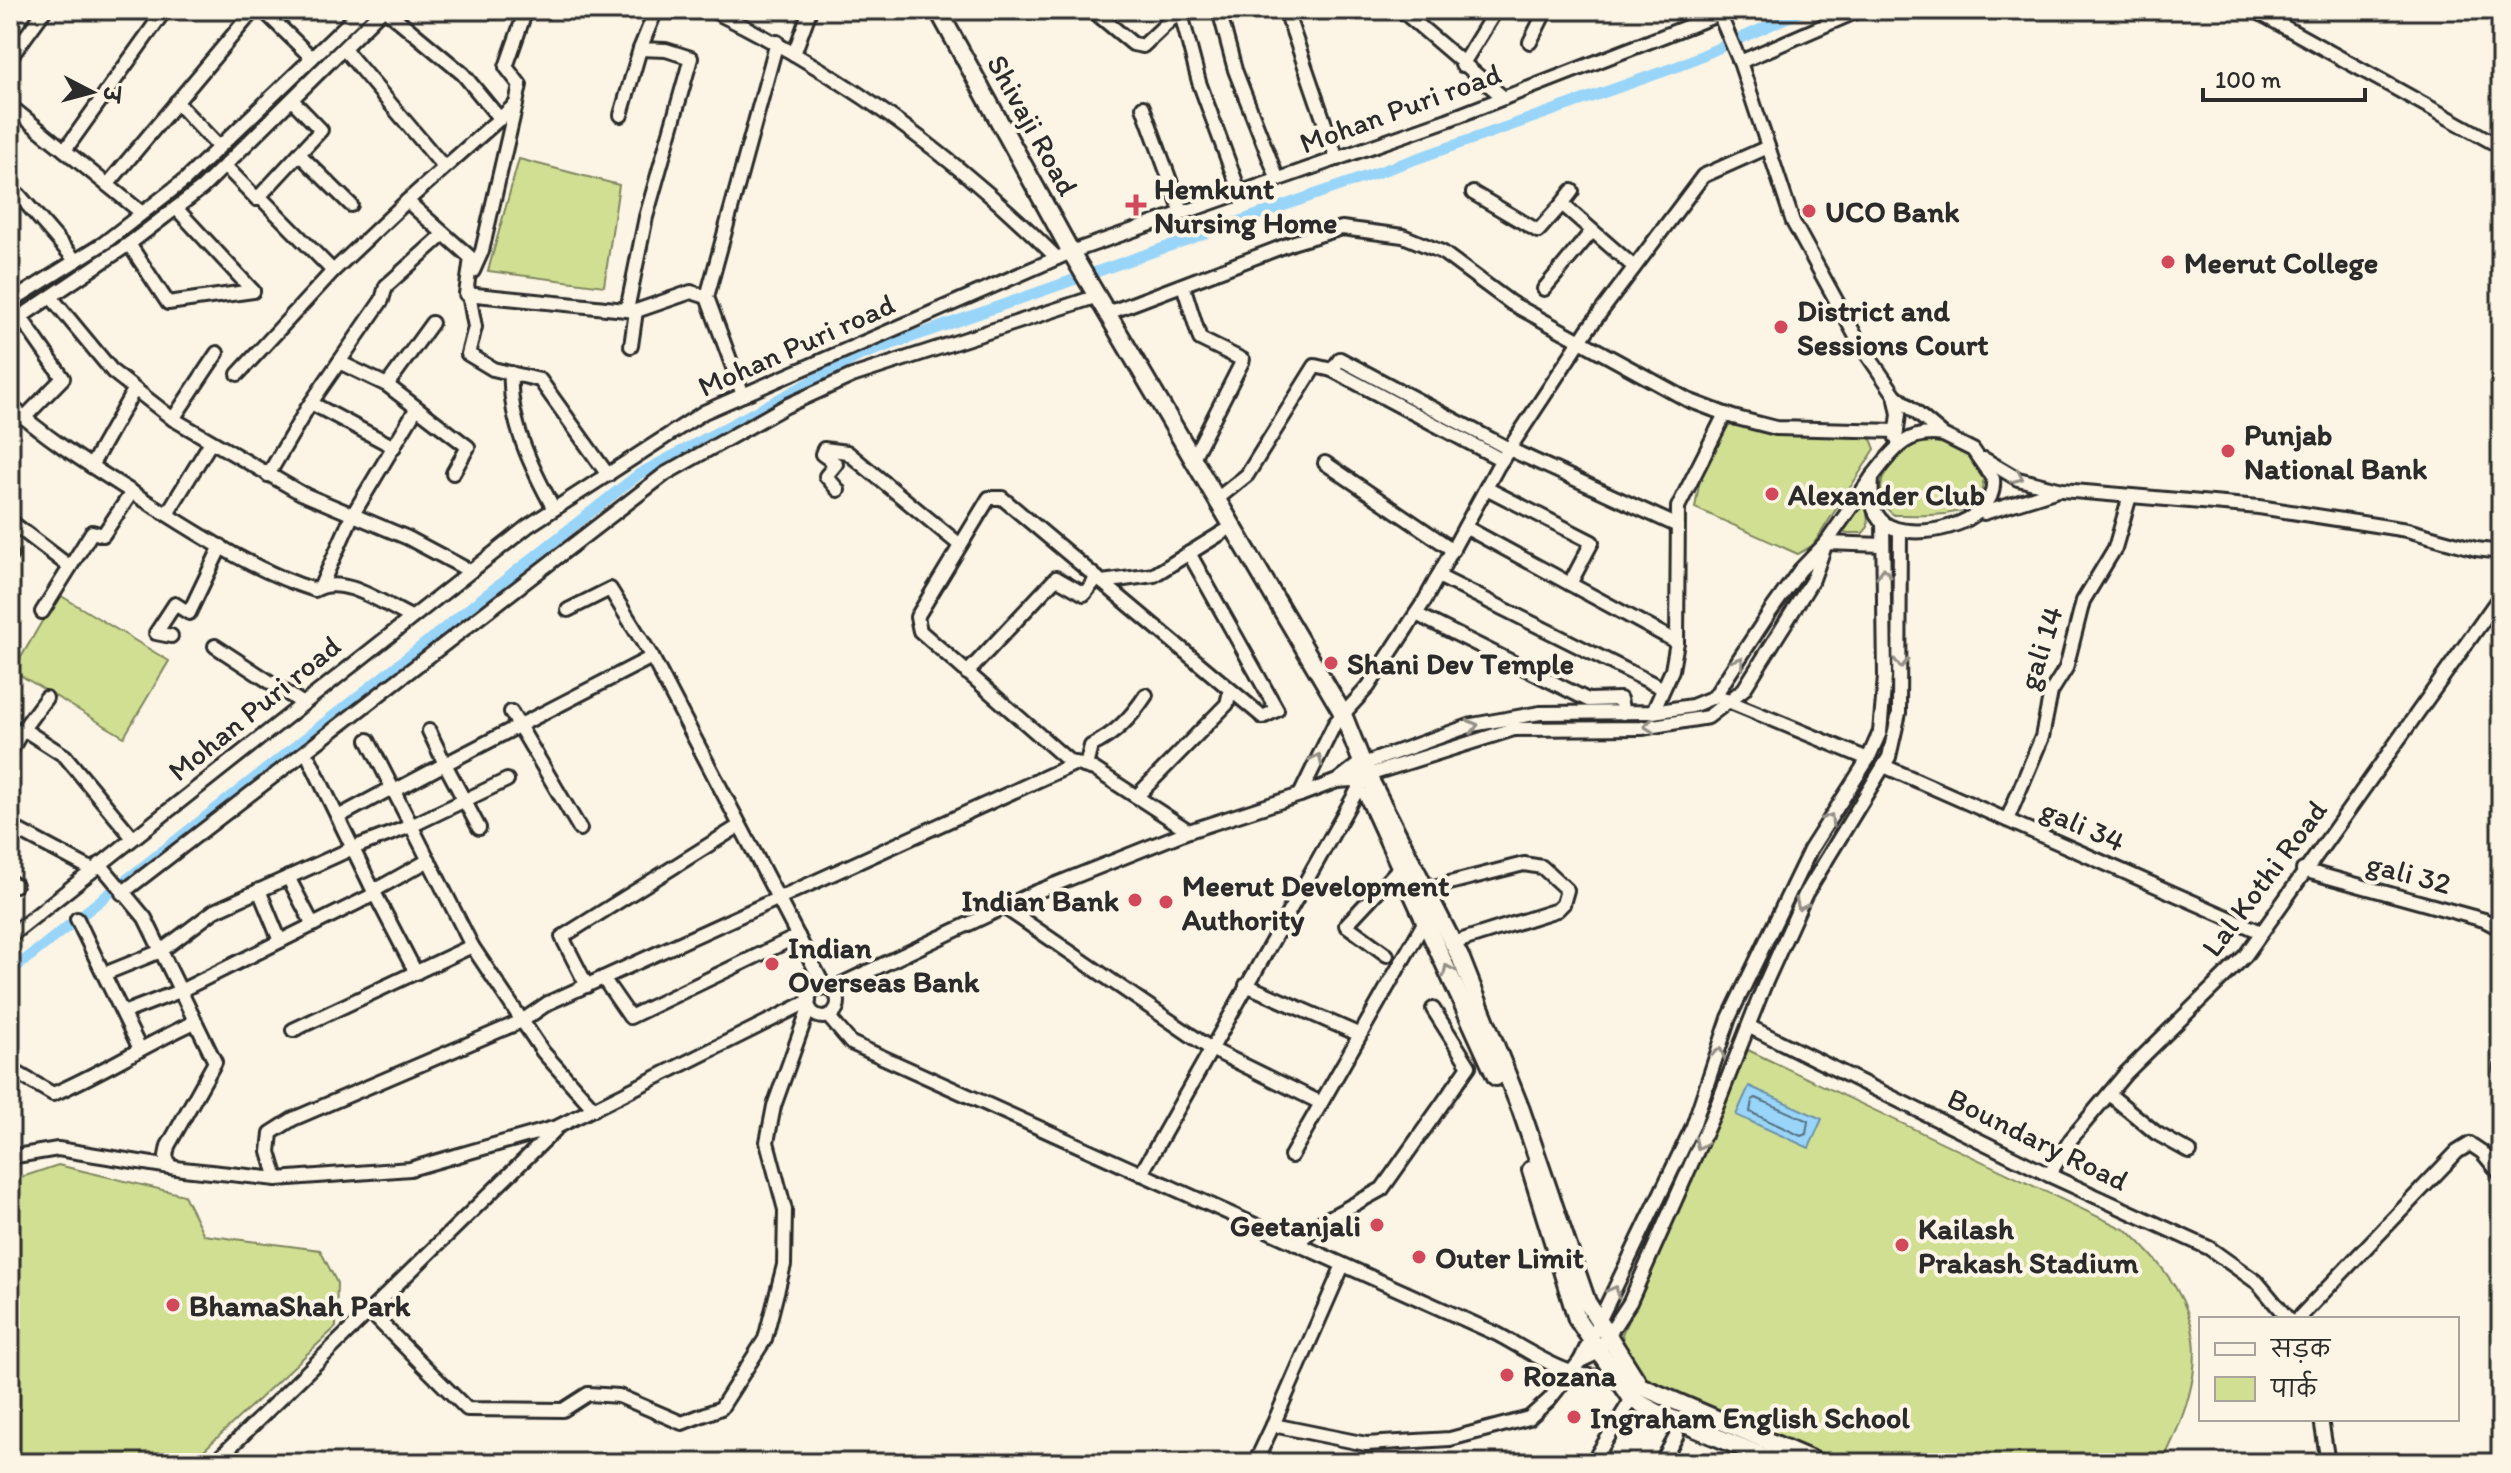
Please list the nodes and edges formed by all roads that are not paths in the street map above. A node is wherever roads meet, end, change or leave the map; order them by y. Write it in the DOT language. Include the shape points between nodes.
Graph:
graph roads {
  1 [pos="45,10"];
  2 [pos="165,10"];
  3 [pos="254,10"];
  4 [pos="263,10"];
  5 [pos="362,10"];
  6 [pos="384,10"];
  7 [pos="526,10"];
  8 [pos="656,10"];
  9 [pos="711,10"];
  10 [pos="810,10"];
  11 [pos="929,10"];
  12 [pos="938,10"];
  13 [pos="1092,10"];
  14 [pos="1180,10"];
  15 [pos="1219,10"];
  16 [pos="1401,10"];
  17 [pos="1496,10"];
  18 [pos="1546,10"];
  19 [pos="1860,10"];
  20 [pos="2254,10"];
  21 [pos="1286,11"];
  22 [pos="1723,12"];
  23 [pos="777,42"];
  24 [pos="1530,42"];
  25 [pos="344,49"];
  26 [pos="640,49"];
  27 [pos="794,54"];
  28 [pos="1738,56"];
  29 [pos="10,58"];
  30 [pos="312,58"];
  31 [pos="1462,65"];
  32 [pos="1504,98"];
  33 [pos="292,100"];
  34 [pos="176,102"];
  35 [pos="516,104"];
  36 [pos="10,106"];
  37 [pos="1143,107"];
  38 [pos="621,115"];
  39 [pos="500,119"];
  40 [pos="219,147"];
  41 [pos="1768,147"];
  42 [pos="2501,147"];
  43 [pos="65,150"];
  44 [pos="299,154"];
  45 [pos="1337,159"];
  46 [pos="225,166"];
  47 [pos="443,166"];
  48 [pos="1278,180"];
  49 [pos="108,184"];
  50 [pos="1572,191"];
  51 [pos="1240,193"];
  52 [pos="1473,193"];
  53 [pos="19,195"];
  54 [pos="257,199"];
  55 [pos="407,201"];
  56 [pos="1562,204"];
  57 [pos="351,205"];
  58 [pos="176,208"];
  59 [pos="142,213"];
  60 [pos="1182,213"];
  61 [pos="1592,231"];
  62 [pos="444,234"];
  63 [pos="129,244"];
  64 [pos="1069,260"];
  65 [pos="76,261"];
  66 [pos="1634,267"];
  67 [pos="333,271"];
  68 [pos="1183,285"];
  69 [pos="1544,289"];
  70 [pos="466,294"];
  71 [pos="1093,295"];
  72 [pos="51,297"];
  73 [pos="707,297"];
  74 [pos="632,310"];
  75 [pos="13,311"];
  76 [pos="1108,313"];
  77 [pos="432,323"];
  78 [pos="1580,342"];
  79 [pos="631,346"];
  80 [pos="217,353"];
  81 [pos="339,362"];
  82 [pos="1135,367"];
  83 [pos="511,373"];
  84 [pos="238,374"];
  85 [pos="387,385"];
  86 [pos="134,390"];
  87 [pos="743,395"];
  88 [pos="1895,395"];
  89 [pos="311,403"];
  90 [pos="10,405"];
  91 [pos="416,409"];
  92 [pos="1725,414"];
  93 [pos="24,418"];
  94 [pos="173,419"];
  95 [pos="1897,431"];
  96 [pos="1943,435"];
  97 [pos="211,442"];
  98 [pos="394,447"];
  99 [pos="1892,452"];
  100 [pos="1506,454"];
  101 [pos="1978,455"];
  102 [pos="1193,458"];
  103 [pos="1325,463"];
  104 [pos="91,466"];
  105 [pos="453,473"];
  106 [pos="268,475"];
  107 [pos="608,475"];
  108 [pos="1872,477"];
  109 [pos="1486,488"];
  110 [pos="838,490"];
  111 [pos="2062,490"];
  112 [pos="132,492"];
  113 [pos="2130,496"];
  114 [pos="1217,499"];
  115 [pos="554,509"];
  116 [pos="167,514"];
  117 [pos="1979,515"];
  118 [pos="352,516"];
  119 [pos="10,521"];
  120 [pos="1883,523"];
  121 [pos="1676,525"];
  122 [pos="1465,527"];
  123 [pos="1900,530"];
  124 [pos="1225,531"];
  125 [pos="1826,543"];
  126 [pos="960,545"];
  127 [pos="1883,545"];
  128 [pos="221,546"];
  129 [pos="1453,550"];
  130 [pos="2501,552"];
  131 [pos="1189,553"];
  132 [pos="70,567"];
  133 [pos="470,571"];
  134 [pos="1438,576"];
  135 [pos="1099,580"];
  136 [pos="1570,584"];
  137 [pos="321,586"];
  138 [pos="2501,595"];
  139 [pos="568,610"];
  140 [pos="42,612"];
  141 [pos="1416,614"];
  142 [pos="411,617"];
  143 [pos="171,636"];
  144 [pos="1677,642"];
  145 [pos="215,646"];
  146 [pos="652,657"];
  147 [pos="967,673"];
  148 [pos="1662,688"];
  149 [pos="1230,691"];
  150 [pos="1146,695"];
  151 [pos="1715,695"];
  152 [pos="46,698"];
  153 [pos="1730,701"];
  154 [pos="302,703"];
  155 [pos="511,712"];
  156 [pos="1653,712"];
  157 [pos="1623,713"];
  158 [pos="1338,717"];
  159 [pos="518,725"];
  160 [pos="23,729"];
  161 [pos="429,731"];
  162 [pos="368,740"];
  163 [pos="10,752"];
  164 [pos="1868,759"];
  165 [pos="310,760"];
  166 [pos="445,764"];
  167 [pos="1081,765"];
  168 [pos="1884,766"];
  169 [pos="1361,773"];
  170 [pos="507,780"];
  171 [pos="393,789"];
  172 [pos="1138,795"];
  173 [pos="1300,795"];
  174 [pos="464,800"];
  175 [pos="338,817"];
  176 [pos="2007,820"];
  177 [pos="10,826"];
  178 [pos="411,826"];
  179 [pos="739,826"];
  180 [pos="479,828"];
  181 [pos="580,829"];
  182 [pos="1189,831"];
  183 [pos="133,838"];
  184 [pos="353,848"];
  185 [pos="429,860"];
  186 [pos="1401,866"];
  187 [pos="97,867"];
  188 [pos="2303,870"];
  189 [pos="288,877"];
  190 [pos="1426,889"];
  191 [pos="121,890"];
  192 [pos="259,890"];
  193 [pos="375,894"];
  194 [pos="778,900"];
  195 [pos="1004,907"];
  196 [pos="77,919"];
  197 [pos="1425,921"];
  198 [pos="313,925"];
  199 [pos="2501,929"];
  200 [pos="2261,932"];
  201 [pos="10,936"];
  202 [pos="798,936"];
  203 [pos="280,941"];
  204 [pos="1453,943"];
  205 [pos="472,946"];
  206 [pos="161,951"];
  207 [pos="1387,955"];
  208 [pos="416,973"];
  209 [pos="104,974"];
  210 [pos="603,978"];
  211 [pos="1246,985"];
  212 [pos="587,986"];
  213 [pos="829,990"];
  214 [pos="180,991"];
  215 [pos="809,1005"];
  216 [pos="1433,1009"];
  217 [pos="123,1013"];
  218 [pos="828,1016"];
  219 [pos="522,1021"];
  220 [pos="195,1022"];
  221 [pos="1750,1027"];
  222 [pos="293,1030"];
  223 [pos="1358,1034"];
  224 [pos="1483,1046"];
  225 [pos="139,1047"];
  226 [pos="1211,1049"];
  227 [pos="1469,1066"];
  228 [pos="10,1069"];
  229 [pos="2109,1094"];
  230 [pos="1319,1102"];
  231 [pos="594,1109"];
  232 [pos="557,1127"];
  233 [pos="2190,1152"];
  234 [pos="1291,1156"];
  235 [pos="10,1157"];
  236 [pos="170,1167"];
  237 [pos="1141,1174"];
  238 [pos="2049,1175"];
  239 [pos="2501,1175"];
  240 [pos="277,1179"];
  241 [pos="1296,1244"];
  242 [pos="1343,1265"];
  243 [pos="371,1313"];
  244 [pos="2286,1317"];
  245 [pos="2300,1317"];
  246 [pos="1599,1320"];
  247 [pos="1608,1335"];
  248 [pos="1594,1343"];
  249 [pos="1570,1372"];
  250 [pos="1616,1375"];
  251 [pos="1636,1392"];
  252 [pos="2321,1421"];
  253 [pos="1273,1425"];
  254 [pos="1729,1434"];
  255 [pos="1677,1435"];
  256 [pos="214,1463"];
  257 [pos="1255,1463"];
  258 [pos="1592,1463"];
  259 [pos="1661,1463"];
  260 [pos="1780,1463"];
  261 [pos="1819,1463"];
  262 [pos="2328,1463"];
  1 -- 29 [label="street"];
  2 -- 43 [label="street"];
  3 -- 34 [label="street"];
  4 -- 30 [label="street"];
  5 -- 30 [label="street"];
  6 -- 25 [label="street"];
  6 -- 39 [label="street" via="463,74"];
  7 -- 35 [label="street" via="506,67 520,85"];
  8 -- 26 [label="street"];
  9 -- 23 [label="street"];
  10 -- 27 [label="street"];
  11 -- 64 [label="main road"];
  12 -- 64 [label="main road, Shivaji Road"];
  13 -- 14 [label="street" via="1133,44 1143,46"];
  14 -- 51 [label="street" via="1199,82"];
  15 -- 48 [label="street" via="1235,70"];
  16 -- 31 [label="street"];
  17 -- 31 [label="street"];
  18 -- 24 [label="street"];
  19 -- 28 [label="street"];
  20 -- 42 [label="street"];
  21 -- 45 [label="street"];
  22 -- 28 [label="street"];
  22 -- 32 [label="street, Mohan Puri road"];
  23 -- 27 [label="street"];
  23 -- 73 [label="street"];
  25 -- 33 [label="street"];
  25 -- 47 [label="street"];
  26 -- 38 [label="street"];
  26 -- 74 [label="street" via="691,58 646,217"];
  27 -- 64 [label="street" via="815,63 935,150"];
  28 -- 41 [label="street"];
  30 -- 40 [label="street"];
  31 -- 32 [label="street"];
  32 -- 45 [label="street, Mohan Puri road"];
  33 -- 44 [label="street" via="321,130"];
  33 -- 46 [label="street"];
  34 -- 40 [label="street"];
  34 -- 49 [label="street"];
  35 -- 39 [label="street"];
  35 -- 70 [label="street" via="482,251"];
  36 -- 43 [label="street"];
  37 -- 60 [label="street"];
  39 -- 47 [label="street"];
  40 -- 59 [label="street"];
  41 -- 66 [label="street" via="1703,176"];
  41 -- 88 [label="street" via="1793,222 1860,344"];
  43 -- 49 [label="street"];
  44 -- 54 [label="street"];
  44 -- 57 [label="street"];
  45 -- 48 [label="street, Mohan Puri road"];
  46 -- 54 [label="street"];
  46 -- 58 [label="street"];
  47 -- 55 [label="street"];
  48 -- 51 [label="street, Mohan Puri road"];
  49 -- 59 [label="street"];
  50 -- 56 [label="street"];
  51 -- 60 [label="street, Mohan Puri road"];
  52 -- 56 [label="street" via="1538,231"];
  53 -- 65 [label="street"];
  54 -- 67 [label="street"];
  55 -- 62 [label="street"];
  55 -- 67 [label="street"];
  56 -- 61 [label="street"];
  58 -- 63 [label="street"];
  58 -- 63 [label="street" via="253,291 168,303"];
  59 -- 65 [label="street"];
  60 -- 64 [label="street, Mohan Puri road"];
  61 -- 66 [label="street"];
  61 -- 69 [label="street"];
  62 -- 70 [label="street" via="471,258"];
  62 -- 81 [label="street" via="386,286"];
  63 -- 72 [label="street"];
  64 -- 71 [label="main road"];
  64 -- 87 [label="street, Mohan Puri road"];
  65 -- 75 [label="street"];
  66 -- 78 [label="street"];
  67 -- 84 [label="street"];
  68 -- 76 [label="street"];
  68 -- 78 [label="street" via="1342,228 1403,236 1442,252 1511,303"];
  68 -- 102 [label="street" via="1200,339 1243,360"];
  70 -- 74 [label="street"];
  70 -- 83 [label="street" via="475,327 468,354"];
  71 -- 76 [label="main road"];
  71 -- 82 [label="main road"];
  71 -- 191 [label="street" via="852,376 786,406 665,474"];
  72 -- 75 [label="street"];
  72 -- 86 [label="street"];
  73 -- 74 [label="street" via="691,292"];
  73 -- 87 [label="street"];
  74 -- 79 [label="street"];
  75 -- 93 [label="street" via="63,378"];
  76 -- 82 [label="main road"];
  77 -- 85 [label="street"];
  78 -- 92 [label="street"];
  78 -- 100 [label="street"];
  80 -- 94 [label="street"];
  81 -- 85 [label="street"];
  81 -- 89 [label="street"];
  82 -- 102 [label="main road"];
  82 -- 124 [label="main road"];
  83 -- 107 [label="street" via="540,380"];
  83 -- 115 [label="street" via="510,394 532,467"];
  85 -- 91 [label="street"];
  86 -- 94 [label="street"];
  86 -- 104 [label="street"];
  87 -- 107 [label="street, Mohan Puri road" via="704,412"];
  88 -- 95 [label="street"];
  88 -- 96 [label="street"];
  89 -- 98 [label="street"];
  89 -- 106 [label="street"];
  90 -- 93 [label="street"];
  91 -- 98 [label="street"];
  91 -- 105 [label="street" via="468,447"];
  92 -- 95 [label="street" via="1776,428"];
  92 -- 121 [label="street" via="1678,507"];
  93 -- 104 [label="street"];
  94 -- 97 [label="street"];
  95 -- 99 [label="street"];
  96 -- 99 [label="street" via="1919,433"];
  96 -- 101 [label="street"];
  97 -- 106 [label="street"];
  97 -- 116 [label="street"];
  98 -- 118 [label="street"];
  99 -- 108 [label="street"];
  100 -- 109 [label="street"];
  100 -- 114 [label="street" via="1315,366 1247,475"];
  100 -- 121 [label="street"];
  101 -- 111 [label="street, one-way" via="2018,479"];
  101 -- 117 [label="street" via="1991,471 1994,487"];
  102 -- 114 [label="main road"];
  103 -- 129 [label="street"];
  104 -- 112 [label="street"];
  106 -- 118 [label="street"];
  107 -- 115 [label="street, Mohan Puri road"];
  108 -- 120 [label="street" via="1871,503"];
  108 -- 125 [label="street"];
  109 -- 122 [label="street"];
  109 -- 136 [label="street" via="1592,542"];
  110 -- 126 [label="street" via="826,476 836,464 822,454 824,449 847,452"];
  111 -- 113 [label="street"];
  111 -- 117 [label="street"];
  112 -- 116 [label="street"];
  112 -- 132 [label="street" via="103,535 92,532"];
  113 -- 130 [label="street" via="2259,507 2392,527"];
  113 -- 176 [label="street, gali 14" via="2115,548 2083,601 2066,668 2051,692 2042,737"];
  114 -- 158 [label="main road"];
  115 -- 133 [label="street, Mohan Puri road"];
  116 -- 128 [label="street"];
  117 -- 123 [label="street" via="1948,526"];
  118 -- 133 [label="street"];
  118 -- 137 [label="street"];
  119 -- 132 [label="street"];
  120 -- 123 [label="street"];
  120 -- 127 [label="street"];
  121 -- 144 [label="street"];
  122 -- 129 [label="street"];
  122 -- 136 [label="street"];
  123 -- 168 [label="street, one-way" via="1899,713"];
  124 -- 131 [label="street"];
  124 -- 158 [label="main road"];
  125 -- 127 [label="street"];
  151 -- 125 [label="street, one-way" via="1800,570"];
  125 -- 153 [label="street" via="1813,579 1744,689"];
  126 -- 135 [label="street" via="989,498 1002,498"];
  126 -- 147 [label="street" via="917,617 920,631"];
  164 -- 127 [label="street, one-way" via="1880,732 1885,677"];
  128 -- 137 [label="street" via="303,587"];
  128 -- 143 [label="street" via="189,613 175,604 156,633"];
  129 -- 134 [label="street"];
  131 -- 135 [label="street" via="1154,575"];
  131 -- 149 [label="street" via="1277,710 1263,717"];
  132 -- 140 [label="street"];
  133 -- 142 [label="street, Mohan Puri road"];
  134 -- 141 [label="street"];
  134 -- 148 [label="street"];
  135 -- 147 [label="street" via="1084,594 1056,578"];
  135 -- 149 [label="street"];
  136 -- 144 [label="street"];
  137 -- 142 [label="street" via="343,585"];
  138 -- 188 [label="street, Lal Kothi Road"];
  139 -- 146 [label="street" via="610,589"];
  141 -- 157 [label="street" via="1588,700 1620,699"];
  141 -- 158 [label="street" via="1368,687"];
  142 -- 154 [label="street, Mohan Puri road"];
  144 -- 148 [label="street"];
  145 -- 154 [label="street"];
  146 -- 159 [label="street"];
  146 -- 179 [label="street"];
  147 -- 167 [label="street"];
  148 -- 156 [label="street"];
  149 -- 172 [label="street" via="1227,704"];
  150 -- 167 [label="street" via="1133,715 1091,746"];
  151 -- 153 [label="street"];
  151 -- 156 [label="street" via="1692,706"];
  152 -- 160 [label="street"];
  153 -- 164 [label="street"];
  153 -- 169 [label="street, one-way" via="1708,717 1684,723 1514,729"];
  154 -- 183 [label="street, Mohan Puri road"];
  155 -- 159 [label="street"];
  156 -- 157 [label="street"];
  169 -- 157 [label="street, one-way" via="1472,725 1540,713"];
  158 -- 169 [label="main road"];
  173 -- 158 [label="street, one-way"];
  159 -- 166 [label="street"];
  159 -- 181 [label="street"];
  160 -- 163 [label="street"];
  160 -- 183 [label="street" via="65,756"];
  161 -- 166 [label="street"];
  162 -- 171 [label="street"];
  246 -- 164 [label="street, one-way" via="1693,1126 1729,1018 1810,850"];
  165 -- 175 [label="street"];
  166 -- 171 [label="street"];
  166 -- 174 [label="street"];
  167 -- 172 [label="street"];
  167 -- 194 [label="street"];
  168 -- 176 [label="street, gali 34"];
  168 -- 221 [label="street, one-way" via="1805,895"];
  169 -- 173 [label="street"];
  169 -- 186 [label="main road"];
  169 -- 190 [label="main road"];
  169 -- 211 [label="street"];
  170 -- 174 [label="street"];
  171 -- 175 [label="street"];
  171 -- 178 [label="street"];
  172 -- 182 [label="street"];
  173 -- 182 [label="street"];
  174 -- 178 [label="street"];
  174 -- 180 [label="street"];
  175 -- 184 [label="street"];
  176 -- 200 [label="street, gali 34"];
  177 -- 187 [label="street"];
  178 -- 184 [label="street"];
  178 -- 185 [label="street"];
  179 -- 194 [label="street"];
  179 -- 212 [label="street" via="562,937"];
  182 -- 195 [label="street"];
  183 -- 187 [label="street, Mohan Puri road"];
  184 -- 189 [label="street"];
  184 -- 193 [label="street"];
  185 -- 193 [label="street"];
  185 -- 205 [label="street"];
  186 -- 197 [label="main road"];
  186 -- 207 [label="street" via="1346,925"];
  187 -- 191 [label="street"];
  187 -- 201 [label="street, Mohan Puri road"];
  188 -- 199 [label="street, gali 32"];
  188 -- 200 [label="street, Lal Kothi Road"];
  189 -- 192 [label="street"];
  189 -- 198 [label="street"];
  190 -- 204 [label="main road"];
  190 -- 204 [label="street" via="1524,864 1542,867 1567,890 1557,910"];
  191 -- 206 [label="street" via="145,918"];
  192 -- 203 [label="street"];
  192 -- 206 [label="street" via="214,911"];
  193 -- 198 [label="street"];
  193 -- 208 [label="street"];
  194 -- 202 [label="street"];
  194 -- 210 [label="street"];
  195 -- 213 [label="street"];
  195 -- 226 [label="street"];
  196 -- 209 [label="street"];
  197 -- 223 [label="street"];
  224 -- 197 [label="main road, one-way"];
  198 -- 203 [label="street"];
  200 -- 229 [label="street, Lal Kothi Road" via="2245,956"];
  202 -- 210 [label="street" via="630,1017"];
  202 -- 213 [label="street"];
  203 -- 214 [label="street"];
  204 -- 246 [label="main road" via="1521,1110 1587,1302"];
  205 -- 208 [label="street"];
  205 -- 219 [label="street"];
  206 -- 209 [label="street"];
  206 -- 214 [label="street"];
  208 -- 222 [label="street"];
  209 -- 217 [label="street"];
  210 -- 212 [label="street"];
  211 -- 223 [label="street"];
  211 -- 226 [label="street"];
  212 -- 219 [label="street"];
  213 -- 215 [label="street" via="815,990"];
  213 -- 218 [label="street" via="838,1005"];
  214 -- 217 [label="street"];
  214 -- 220 [label="street"];
  215 -- 218 [label="street" via="816,1016"];
  215 -- 231 [label="street"];
  215 -- 243 [label="street" via="767,1142 785,1210 784,1265 765,1339 721,1408 682,1423 619,1396 588,1394 563,1410 467,1409"];
  216 -- 227 [label="street"];
  217 -- 225 [label="street"];
  218 -- 237 [label="street" via="851,1043"];
  219 -- 231 [label="street"];
  219 -- 240 [label="street" via="271,1133 269,1152"];
  220 -- 225 [label="street"];
  220 -- 236 [label="street" via="215,1062 168,1146"];
  221 -- 238 [label="street, Boundary Road"];
  221 -- 247 [label="street, one-way" via="1630,1302"];
  223 -- 230 [label="street"];
  224 -- 227 [label="street"];
  224 -- 248 [label="main road" via="1515,1120 1577,1319"];
  225 -- 228 [label="street" via="100,1074 53,1094"];
  226 -- 230 [label="street"];
  226 -- 237 [label="street"];
  227 -- 241 [label="street" via="1382,1189 1320,1223"];
  229 -- 233 [label="street" via="2156,1133"];
  229 -- 238 [label="street, Lal Kothi Road"];
  230 -- 234 [label="street"];
  231 -- 232 [label="street"];
  232 -- 240 [label="street" via="410,1169"];
  232 -- 243 [label="street"];
  235 -- 236 [label="street" via="58,1149"];
  236 -- 240 [label="street"];
  237 -- 241 [label="street"];
  238 -- 244 [label="street, Boundary Road" via="2209,1248 2258,1283"];
  239 -- 245 [label="street" via="2470,1144 2457,1152"];
  241 -- 242 [label="street"];
  242 -- 249 [label="street"];
  242 -- 253 [label="street"];
  243 -- 256 [label="street"];
  246 -- 247 [label="main road"];
  246 -- 248 [label="street"];
  247 -- 248 [label="street"];
  247 -- 251 [label="main road"];
  248 -- 249 [label="street"];
  248 -- 250 [label="main road"];
  249 -- 250 [label="street" via="1589,1379"];
  249 -- 253 [label="street" via="1529,1418 1450,1439 1366,1444"];
  250 -- 251 [label="main road"];
  251 -- 254 [label="main road"];
  251 -- 258 [label="street"];
  252 -- 262 [label="street"];
  253 -- 257 [label="street"];
  254 -- 260 [label="main road"];
  254 -- 261 [label="main road"];
  255 -- 259 [label="street"];
}
